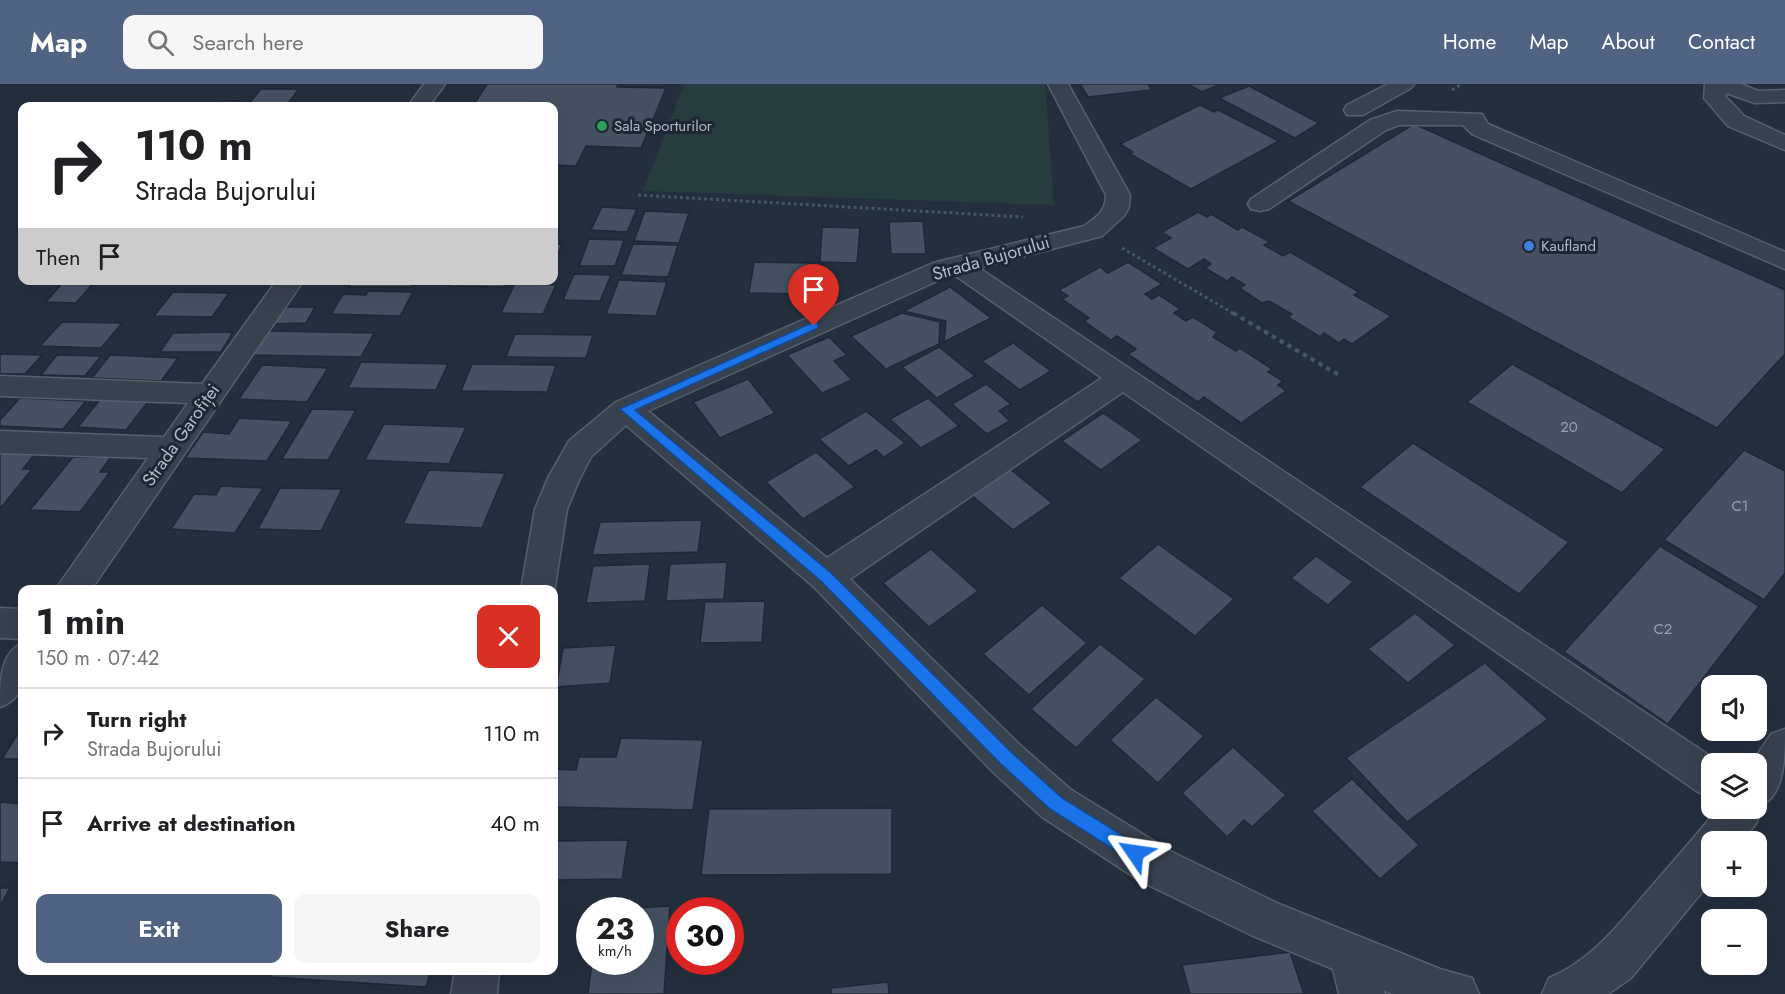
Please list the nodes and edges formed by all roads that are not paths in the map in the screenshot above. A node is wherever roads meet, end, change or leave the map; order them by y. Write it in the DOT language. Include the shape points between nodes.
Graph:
graph roads {
  1 [pos="435,84"];
  2 [pos="1058,84"];
  3 [pos="1404,84"];
  4 [pos="1715,84"];
  5 [pos="1722,84"];
  6 [pos="1781,98"];
  7 [pos="421,102"];
  8 [pos="1355,110"];
  9 [pos="1759,132"];
  10 [pos="1785,143"];
  11 [pos="1260,204"];
  12 [pos="1785,261"];
  13 [pos="957,265"];
  14 [pos="287,285"];
  15 [pos="1123,378"];
  16 [pos="0,386"];
  17 [pos="210,394"];
  18 [pos="626,409"];
  19 [pos="0,442"];
  20 [pos="172,448"];
  21 [pos="826,577"];
  22 [pos="76,585"];
  23 [pos="539,585"];
  24 [pos="0,624"];
  25 [pos="18,624"];
  26 [pos="18,665"];
  27 [pos="0,691"];
  28 [pos="1785,747"];
  29 [pos="1701,772"];
  30 [pos="1767,773"];
  31 [pos="1735,819"];
  32 [pos="1725,831"];
  33 [pos="1701,861"];
  34 [pos="476,975"];
  35 [pos="1357,975"];
  36 [pos="474,994"];
  37 [pos="1456,994"];
  38 [pos="1565,994"];
  1 -- 7 [label="street"];
  2 -- 13 [label="street, Strada Bujorului" via="1118,195 1119,208 1108,222 1093,231"];
  3 -- 8 [label="street"];
  4 -- 9 [label="street" via="1715,98 1722,109"];
  5 -- 6 [label="street" via="1744,94"];
  6 -- 9 [label="street" via="1755,105 1748,113"];
  9 -- 10 [label="street"];
  11 -- 12 [label="street" via="1378,124 1397,118 1474,119 1472,122 1480,129"];
  13 -- 15 [label="street"];
  13 -- 18 [label="street, Strada Bujorului"];
  14 -- 17 [label="street, Strada Garofiței"];
  15 -- 21 [label="street"];
  15 -- 29 [label="street"];
  16 -- 17 [label="street"];
  17 -- 20 [label="street, Strada Garofiței"];
  18 -- 21 [label="street"];
  18 -- 23 [label="street, Strada Bujorului" via="580,449 564,478 551,509"];
  19 -- 20 [label="street"];
  20 -- 22 [label="street, Strada Garofiței"];
  21 -- 35 [label="street" via="1056,803 1155,866 1266,920"];
  24 -- 25 [label="street"];
  26 -- 27 [label="street"];
  28 -- 30 [label="street"];
  31 -- 32 [label="street"];
  33 -- 38 [label="street" via="1615,962"];
  34 -- 36 [label="street"];
  35 -- 37 [label="street"];
}
